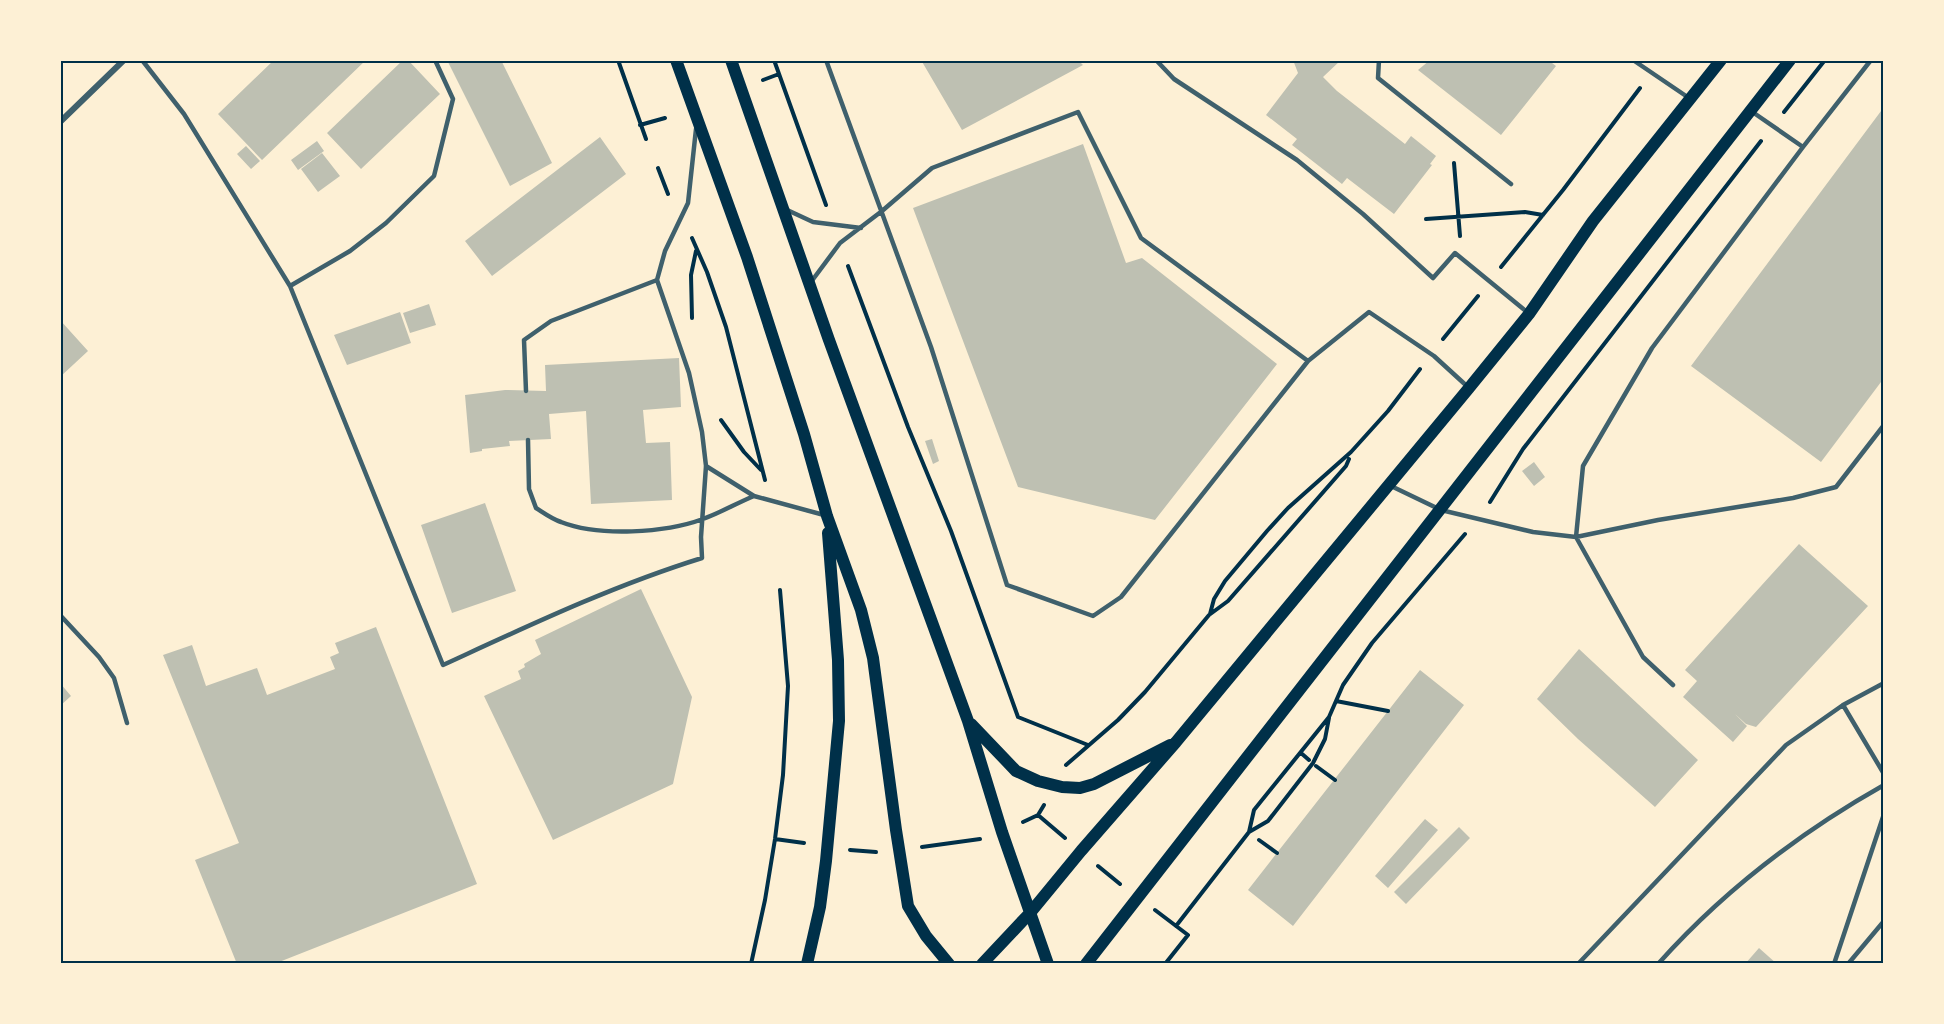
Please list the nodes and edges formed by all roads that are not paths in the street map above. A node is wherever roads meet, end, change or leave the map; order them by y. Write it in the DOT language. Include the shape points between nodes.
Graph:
graph roads {
  1 [pos="124,60"];
  2 [pos="142,60"];
  3 [pos="435,60"];
  4 [pos="676,60"];
  5 [pos="731,60"];
  6 [pos="826,60"];
  7 [pos="1156,60"];
  8 [pos="1379,60"];
  9 [pos="1633,60"];
  10 [pos="1720,60"];
  11 [pos="1790,60"];
  12 [pos="1871,60"];
  13 [pos="1691,100"];
  14 [pos="1751,111"];
  15 [pos="697,121"];
  16 [pos="60,122"];
  17 [pos="1803,147"];
  18 [pos="1511,184"];
  19 [pos="783,208"];
  20 [pos="882,211"];
  21 [pos="861,228"];
  22 [pos="657,280"];
  23 [pos="810,283"];
  24 [pos="290,286"];
  25 [pos="1529,314"];
  26 [pos="1308,361"];
  27 [pos="1469,388"];
  28 [pos="526,392"];
  29 [pos="1884,425"];
  30 [pos="528,440"];
  31 [pos="706,466"];
  32 [pos="1388,485"];
  33 [pos="754,496"];
  34 [pos="1441,510"];
  35 [pos="827,516"];
  36 [pos="703,519"];
  37 [pos="1576,537"];
  38 [pos="60,615"];
  39 [pos="1884,683"];
  40 [pos="1673,685"];
  41 [pos="1843,705"];
  42 [pos="968,721"];
  43 [pos="127,723"];
  44 [pos="1176,742"];
  45 [pos="1884,774"];
  46 [pos="1884,785"];
  47 [pos="1884,814"];
  48 [pos="1030,913"];
  49 [pos="1884,921"];
  50 [pos="807,964"];
  51 [pos="949,964"];
  52 [pos="982,964"];
  53 [pos="1048,964"];
  54 [pos="1086,964"];
  55 [pos="1578,964"];
  56 [pos="1658,964"];
  57 [pos="1834,964"];
  58 [pos="1848,964"];
  1 -- 16 [label="street"];
  2 -- 24 [label="lane" via="184,114"];
  3 -- 24 [label="lane" via="453,99 434,176 386,223 350,251"];
  4 -- 15 [label="main road"];
  5 -- 19 [label="main road"];
  6 -- 20 [label="lane"];
  7 -- 25 [label="lane" via="1174,78 1297,160 1433,278 1455,254"];
  8 -- 18 [label="lane" via="1378,78"];
  9 -- 13 [label="lane"];
  10 -- 13 [label="main road"];
  11 -- 14 [label="main road"];
  12 -- 17 [label="lane"];
  13 -- 25 [label="main road" via="1593,221"];
  14 -- 17 [label="lane"];
  14 -- 34 [label="main road"];
  15 -- 22 [label="lane" via="688,203 665,251"];
  15 -- 35 [label="main road" via="747,257"];
  17 -- 37 [label="lane" via="1646,358 1583,466"];
  19 -- 21 [label="lane" via="813,222"];
  19 -- 23 [label="main road"];
  20 -- 21 [label="lane"];
  20 -- 26 [label="lane" via="932,168 1078,112 1141,238"];
  20 -- 26 [label="lane" via="931,347 1007,585 1093,616 1121,597"];
  21 -- 23 [label="lane" via="840,243"];
  22 -- 28 [label="lane" via="551,321 524,340"];
  22 -- 31 [label="lane" via="689,373"];
  23 -- 42 [label="main road"];
  24 -- 36 [label="lane" via="443,665 652,573 702,558"];
  25 -- 27 [label="main road"];
  26 -- 27 [label="lane" via="1369,312 1434,356"];
  27 -- 32 [label="main road"];
  29 -- 37 [label="lane" via="1836,487"];
  30 -- 36 [label="lane" via="529,489 536,508 560,522 617,532"];
  31 -- 33 [label="lane"];
  31 -- 36 [label="lane"];
  32 -- 34 [label="lane"];
  32 -- 44 [label="main road"];
  33 -- 35 [label="lane"];
  33 -- 36 [label="lane"];
  34 -- 37 [label="lane" via="1533,532"];
  34 -- 54 [label="main road"];
  35 -- 50 [label="main road" via="839,720 820,907"];
  35 -- 51 [label="main road" via="861,610 873,657 908,906"];
  37 -- 40 [label="lane" via="1643,657"];
  38 -- 43 [label="lane" via="114,678"];
  39 -- 41 [label="lane"];
  41 -- 45 [label="lane"];
  41 -- 55 [label="lane" via="1786,746"];
  42 -- 44 [label="main road" via="1016,771 1062,787 1094,784"];
  42 -- 48 [label="main road"];
  44 -- 48 [label="main road"];
  46 -- 56 [label="lane" via="1840,809 1776,854 1716,903"];
  47 -- 57 [label="lane"];
  48 -- 52 [label="main road"];
  48 -- 53 [label="main road"];
  49 -- 58 [label="lane"];
}
